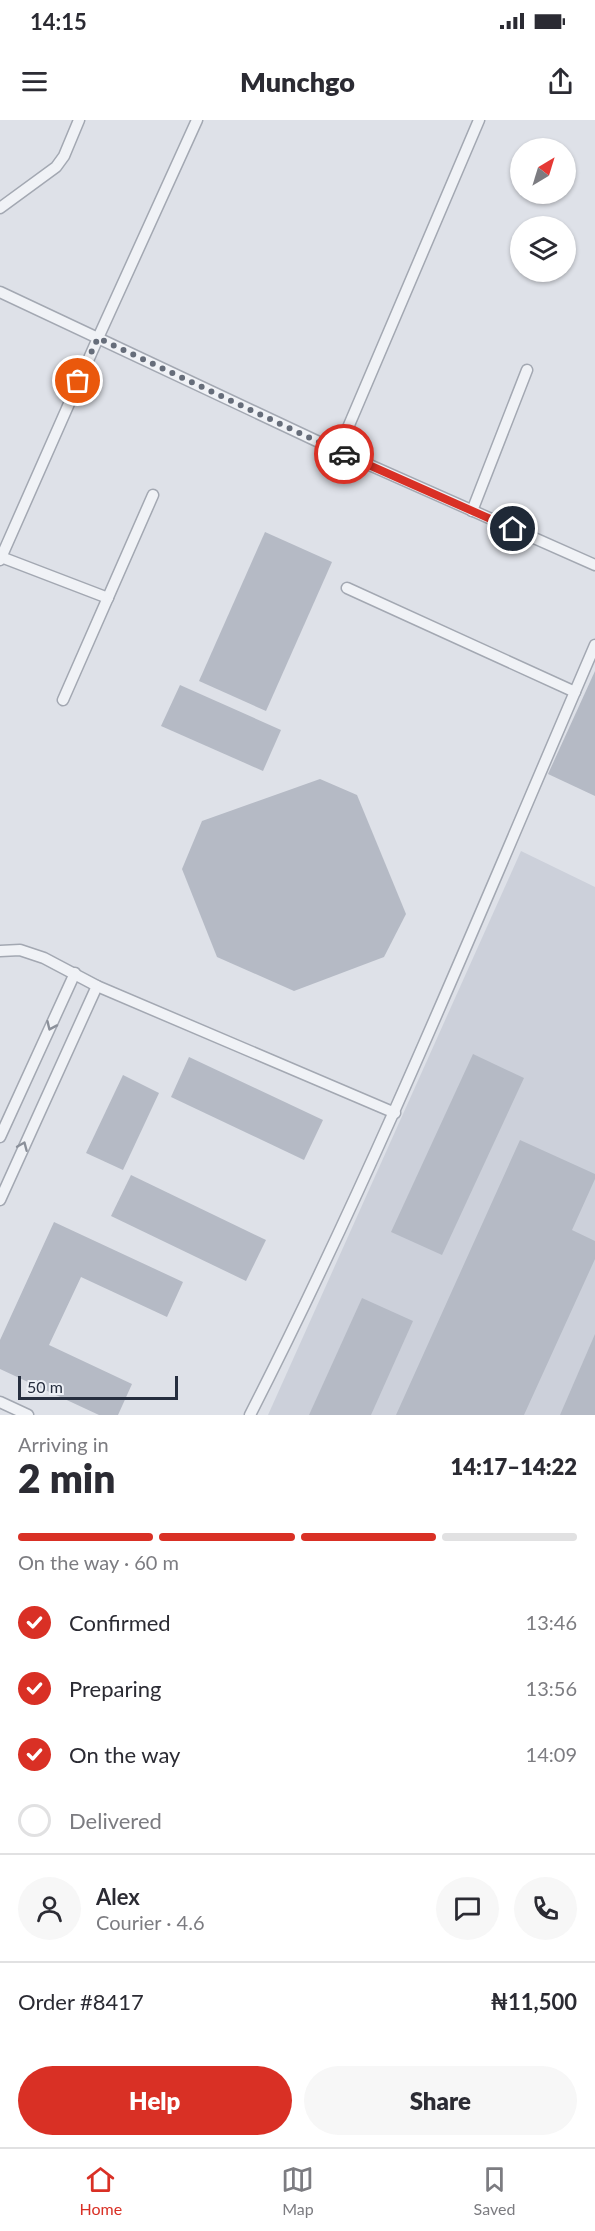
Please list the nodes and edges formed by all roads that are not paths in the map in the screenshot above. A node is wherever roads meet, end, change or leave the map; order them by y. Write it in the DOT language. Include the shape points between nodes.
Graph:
graph roads {
  1 [pos="80,120"];
  2 [pos="197,120"];
  3 [pos="479,120"];
  4 [pos="0,208"];
  5 [pos="0,292"];
  6 [pos="98,338"];
  7 [pos="527,370"];
  8 [pos="338,451"];
  9 [pos="153,495"];
  10 [pos="472,511"];
  11 [pos="1,558"];
  12 [pos="595,565"];
  13 [pos="347,588"];
  14 [pos="108,598"];
  15 [pos="595,645"];
  16 [pos="575,692"];
  17 [pos="63,700"];
  18 [pos="0,951"];
  19 [pos="75,973"];
  20 [pos="97,986"];
  21 [pos="395,1113"];
  22 [pos="0,1137"];
  23 [pos="0,1200"];
  24 [pos="0,1402"];
  25 [pos="28,1415"];
  26 [pos="250,1415"];
  1 -- 4 [label="lane" via="56,167"];
  2 -- 6 [label="lane"];
  3 -- 8 [label="lane"];
  5 -- 6 [label="lane"];
  6 -- 8 [label="lane"];
  6 -- 11 [label="lane"];
  7 -- 10 [label="lane"];
  8 -- 10 [label="lane"];
  9 -- 14 [label="lane"];
  10 -- 12 [label="lane"];
  11 -- 14 [label="lane"];
  13 -- 16 [label="lane"];
  14 -- 17 [label="lane"];
  15 -- 16 [label="lane"];
  16 -- 21 [label="lane"];
  18 -- 19 [label="lane" via="20,950"];
  19 -- 20 [label="lane"];
  19 -- 22 [label="lane, one-way"];
  20 -- 21 [label="lane"];
  23 -- 20 [label="lane, one-way"];
  21 -- 26 [label="lane"];
  24 -- 25 [label="lane"];
}
